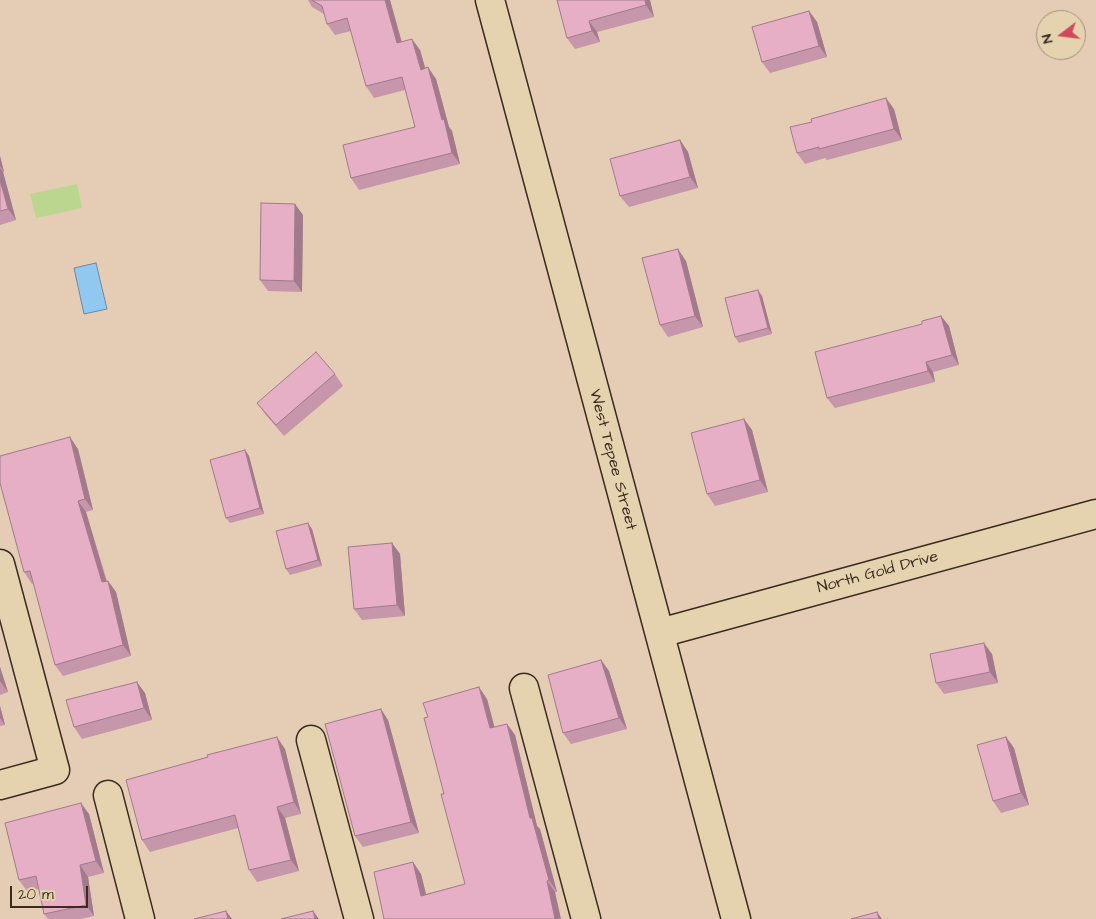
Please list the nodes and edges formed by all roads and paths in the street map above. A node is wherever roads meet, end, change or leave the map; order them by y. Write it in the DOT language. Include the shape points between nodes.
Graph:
graph roads {
  1 [pos="490,0"];
  2 [pos="1096,514"];
  3 [pos="0,564"];
  4 [pos="660,633"];
  5 [pos="524,688"];
  6 [pos="311,740"];
  7 [pos="0,785"];
  8 [pos="108,795"];
  9 [pos="140,919"];
  10 [pos="359,919"];
  11 [pos="586,919"];
  12 [pos="736,919"];
  1 -- 4 [label="street, West Tepee Street"];
  2 -- 4 [label="street, North Gold Drive"];
  3 -- 7 [label="street" via="55,770"];
  4 -- 12 [label="street, West Tepee Street"];
  5 -- 11 [label="street"];
  6 -- 10 [label="street"];
  8 -- 9 [label="street"];
}
